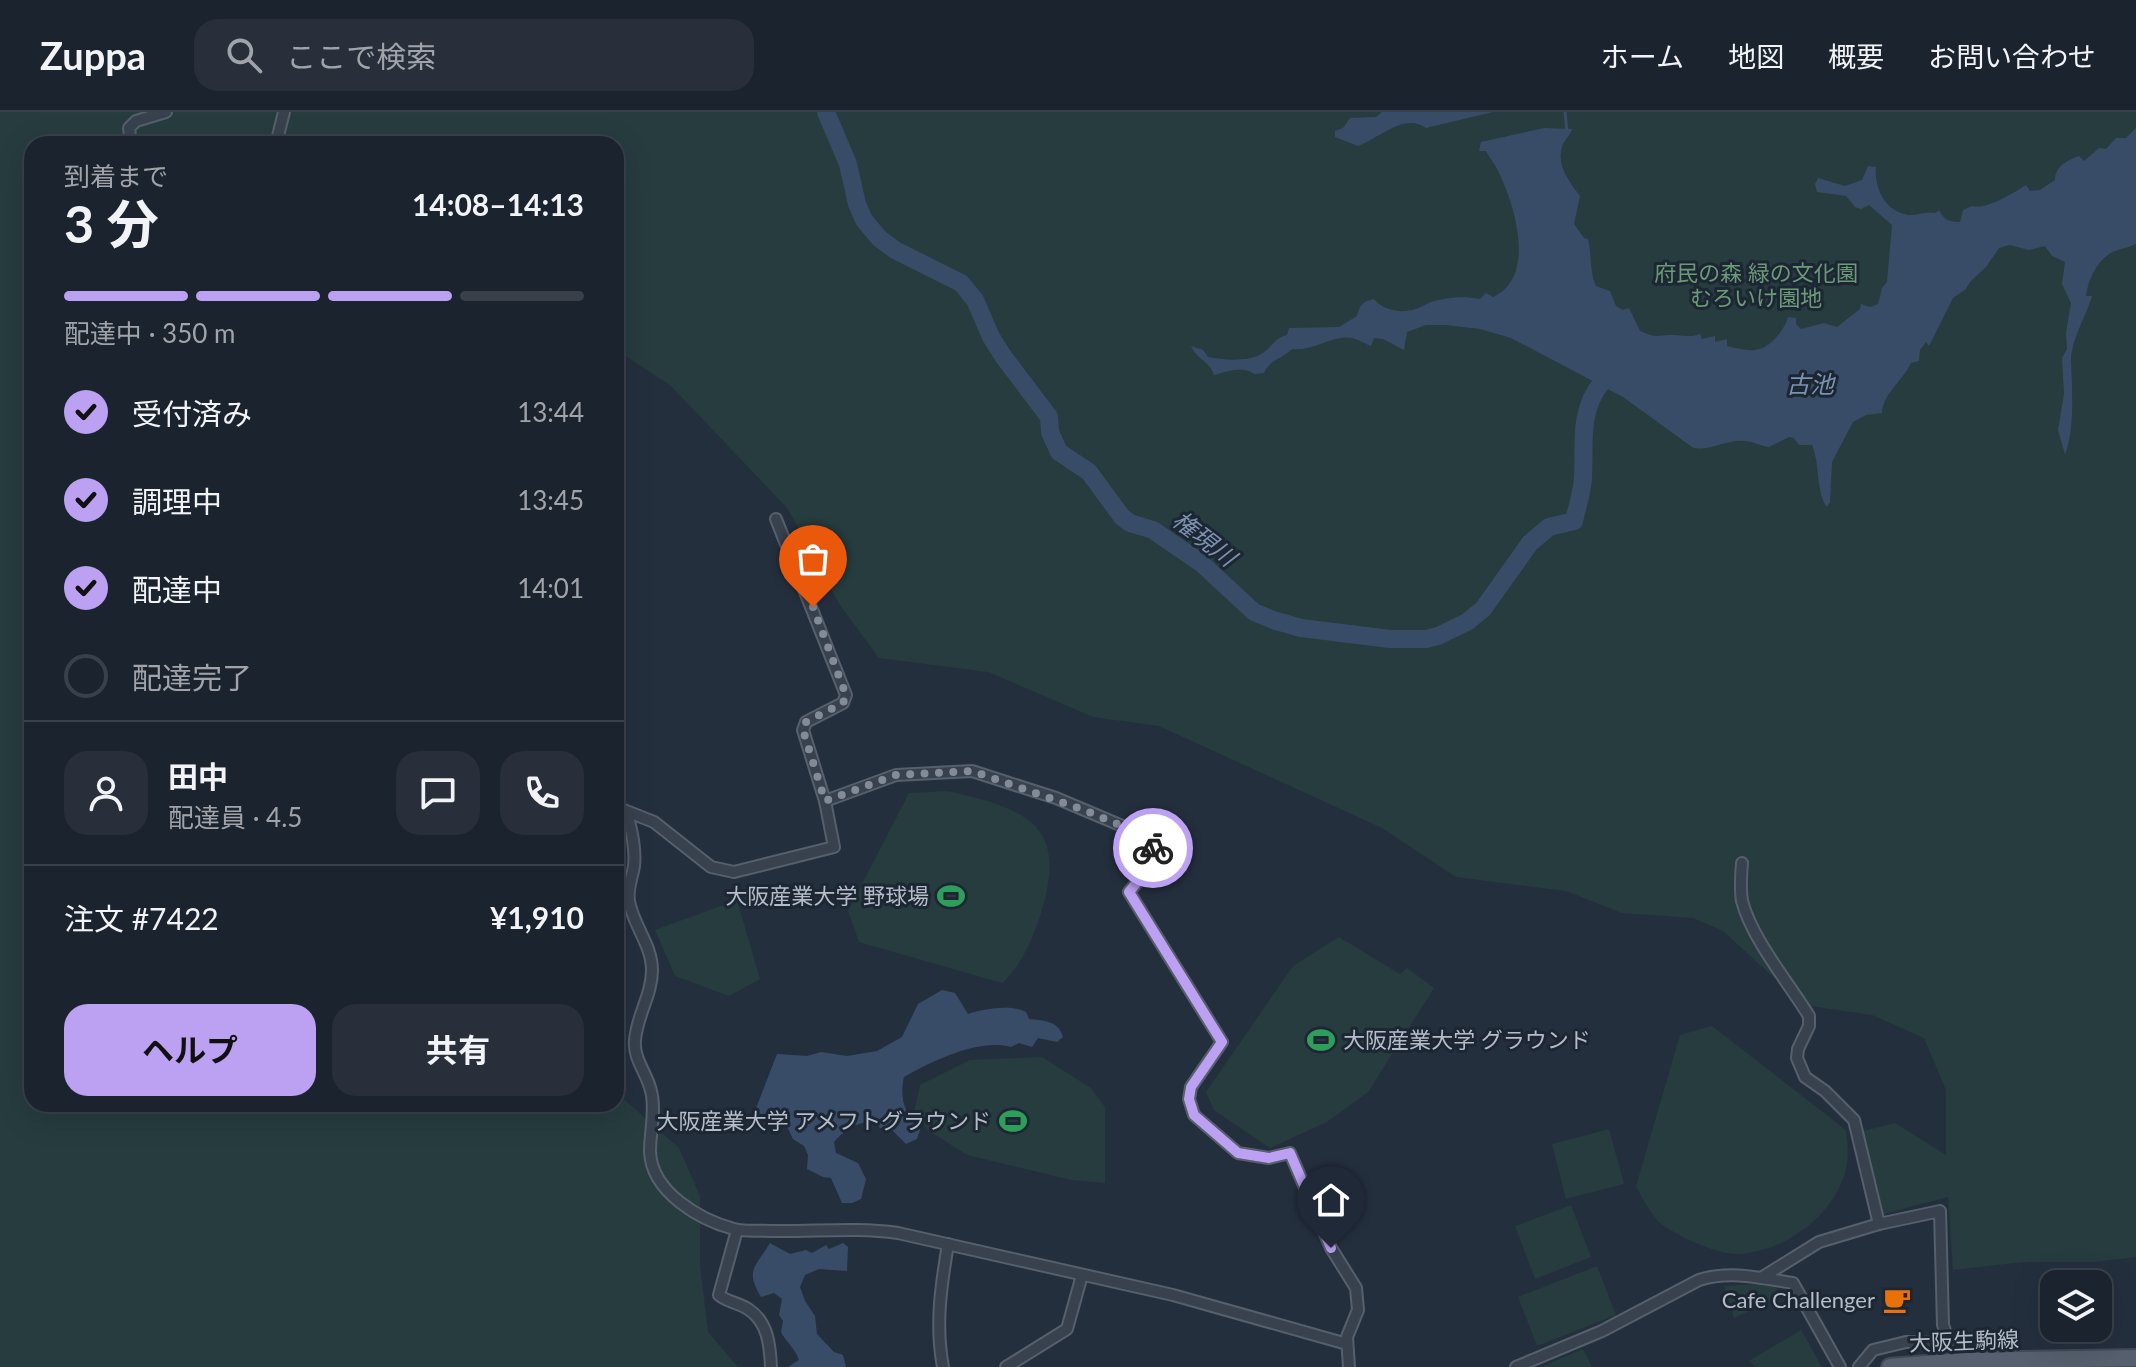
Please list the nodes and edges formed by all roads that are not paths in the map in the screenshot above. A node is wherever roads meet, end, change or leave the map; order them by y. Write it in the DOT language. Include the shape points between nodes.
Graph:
graph roads {
  1 [pos="166,112"];
  2 [pos="284,112"];
  3 [pos="130,136"];
  4 [pos="278,136"];
  5 [pos="776,519"];
  6 [pos="825,801"];
  7 [pos="624,811"];
  8 [pos="627,812"];
  9 [pos="1742,863"];
  10 [pos="1879,1224"];
  11 [pos="737,1230"];
  12 [pos="948,1244"];
  13 [pos="1082,1275"];
  14 [pos="1761,1278"];
  15 [pos="1949,1342"];
  16 [pos="1347,1344"];
  17 [pos="2136,1358"];
  18 [pos="1964,1361"];
  19 [pos="771,1367"];
  20 [pos="943,1367"];
  21 [pos="1006,1367"];
  22 [pos="1349,1367"];
  23 [pos="1516,1367"];
  24 [pos="1840,1367"];
  25 [pos="1859,1367"];
  26 [pos="1890,1367"];
  1 -- 3 [label="street" via="136,121"];
  2 -- 4 [label="street"];
  5 -- 6 [label="street" via="846,695 843,703 806,722 803,730"];
  6 -- 8 [label="street" via="834,847 734,872 711,867 654,822"];
  6 -- 16 [label="street" via="896,775 972,771 1056,798 1139,833 1153,846 1155,860 1129,892 1222,1042 1191,1087 1194,1115 1238,1153 1269,1158 1290,1153 1331,1248 1356,1288 1358,1310"];
  7 -- 8 [label="street"];
  8 -- 11 [label="street" via="634,865 628,897 652,967 634,1043 652,1093 650,1156 672,1196 705,1218"];
  9 -- 10 [label="street" via="1745,910 1809,1016 1797,1058 1805,1077 1854,1120"];
  10 -- 14 [label="street" via="1819,1242"];
  10 -- 15 [label="street" via="1940,1211 1943,1325"];
  11 -- 12 [label="street" via="878,1230"];
  11 -- 19 [label="street" via="719,1295 748,1309 763,1325"];
  12 -- 13 [label="street"];
  12 -- 20 [label="street" via="939,1294"];
  13 -- 16 [label="street"];
  13 -- 21 [label="street" via="1067,1329"];
  14 -- 23 [label="street" via="1736,1274 1699,1280 1602,1331"];
  14 -- 24 [label="street" via="1793,1283"];
  15 -- 18 [label="street"];
  15 -- 25 [label="street" via="1906,1342 1873,1350"];
  16 -- 22 [label="street"];
  17 -- 18 [label="main road, 大阪生駒線"];
  18 -- 26 [label="main road, 大阪生駒線"];
}
